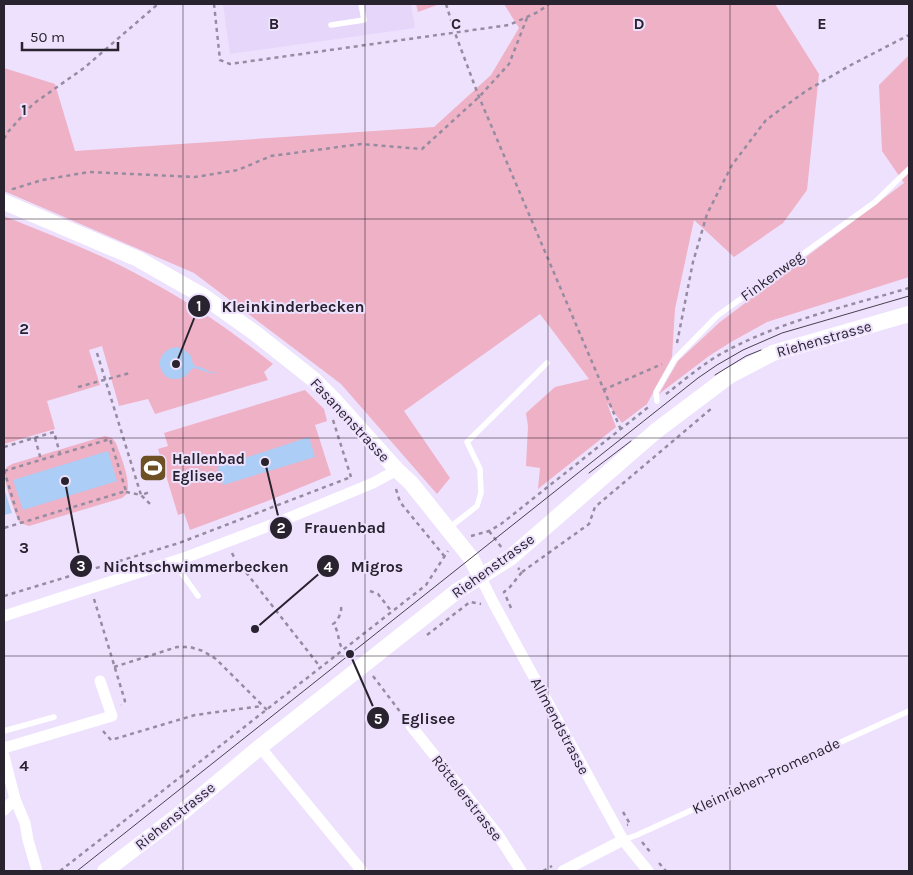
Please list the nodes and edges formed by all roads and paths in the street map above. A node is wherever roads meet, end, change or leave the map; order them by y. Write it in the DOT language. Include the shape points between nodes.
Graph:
graph roads {
  1 [pos="158,4"];
  2 [pos="214,4"];
  3 [pos="361,4"];
  4 [pos="446,4"];
  5 [pos="549,4"];
  6 [pos="527,18"];
  7 [pos="331,25"];
  8 [pos="455,33"];
  9 [pos="909,35"];
  10 [pos="479,97"];
  11 [pos="4,139"];
  12 [pos="909,169"];
  13 [pos="6,202"];
  14 [pos="909,288"];
  15 [pos="909,314"];
  16 [pos="97,353"];
  17 [pos="675,358"];
  18 [pos="547,363"];
  19 [pos="130,373"];
  20 [pos="106,379"];
  21 [pos="78,387"];
  22 [pos="604,390"];
  23 [pos="657,401"];
  24 [pos="712,408"];
  25 [pos="331,415"];
  26 [pos="621,430"];
  27 [pos="35,438"];
  28 [pos="4,447"];
  29 [pos="60,454"];
  30 [pos="41,460"];
  31 [pos="4,471"];
  32 [pos="395,472"];
  33 [pos="351,477"];
  34 [pos="356,490"];
  35 [pos="126,492"];
  36 [pos="150,492"];
  37 [pos="141,495"];
  38 [pos="150,504"];
  39 [pos="20,523"];
  40 [pos="4,528"];
  41 [pos="448,529"];
  42 [pos="465,537"];
  43 [pos="228,542"];
  44 [pos="174,562"];
  45 [pos="522,572"];
  46 [pos="480,576"];
  47 [pos="91,588"];
  48 [pos="370,591"];
  49 [pos="4,596"];
  50 [pos="198,596"];
  51 [pos="341,607"];
  52 [pos="392,612"];
  53 [pos="4,616"];
  54 [pos="344,650"];
  55 [pos="114,667"];
  56 [pos="321,668"];
  57 [pos="373,676"];
  58 [pos="100,681"];
  59 [pos="262,706"];
  60 [pos="267,710"];
  61 [pos="909,711"];
  62 [pos="112,716"];
  63 [pos="54,717"];
  64 [pos="94,721"];
  65 [pos="411,726"];
  66 [pos="4,731"];
  67 [pos="260,747"];
  68 [pos="4,748"];
  69 [pos="4,756"];
  70 [pos="15,799"];
  71 [pos="4,810"];
  72 [pos="630,824"];
  73 [pos="637,835"];
  74 [pos="623,840"];
  75 [pos="37,871"];
  76 [pos="60,871"];
  77 [pos="105,871"];
  78 [pos="362,871"];
  79 [pos="521,871"];
  80 [pos="564,871"];
  81 [pos="648,871"];
  82 [pos="666,871"];
  1 -- 11 [label="path" via="84,68 33,104"];
  2 -- 8 [label="path" via="220,60 230,64"];
  3 -- 7 [label="lane" via="364,20"];
  4 -- 8 [label="path"];
  5 -- 6 [label="path"];
  6 -- 8 [label="path" via="509,25"];
  6 -- 10 [label="path" via="509,64"];
  8 -- 10 [label="path"];
  9 -- 17 [label="path" via="806,90 766,120 732,165 707,214 693,262"];
  10 -- 13 [label="path" via="422,149 361,144 271,156 238,170 195,177 89,172 13,189"];
  10 -- 22 [label="path"];
  12 -- 17 [label="lane, Finkenweg" via="874,202 717,316"];
  13 -- 32 [label="main road, Fasanenstrasse" via="138,259 230,314 323,388"];
  14 -- 23 [label="path" via="759,335 726,351"];
  15 -- 46 [label="main road, Riehenstrasse" via="774,353 729,376 656,432 510,558"];
  16 -- 20 [label="path"];
  17 -- 22 [label="path"];
  17 -- 23 [label="lane, Finkenweg" via="656,392"];
  18 -- 41 [label="lane" via="467,442 480,469 481,493 477,506"];
  19 -- 20 [label="path"];
  20 -- 21 [label="path"];
  20 -- 37 [label="path"];
  22 -- 26 [label="path"];
  23 -- 26 [label="path"];
  24 -- 45 [label="path" via="595,507 589,524"];
  25 -- 33 [label="path"];
  26 -- 42 [label="path" via="501,524 489,531"];
  27 -- 28 [label="path"];
  27 -- 29 [label="path" via="54,432"];
  27 -- 30 [label="path"];
  29 -- 30 [label="path"];
  29 -- 35 [label="path" via="110,439"];
  30 -- 31 [label="path"];
  31 -- 39 [label="path"];
  32 -- 34 [label="street"];
  32 -- 41 [label="main road, Fasanenstrasse" via="411,483"];
  32 -- 52 [label="path" via="400,502 445,557 426,585"];
  33 -- 34 [label="path"];
  33 -- 49 [label="path" via="179,543"];
  34 -- 43 [label="street"];
  35 -- 37 [label="path"];
  35 -- 39 [label="path"];
  36 -- 37 [label="path"];
  37 -- 38 [label="path"];
  39 -- 40 [label="path"];
  41 -- 46 [label="main road, Fasanenstrasse" via="471,558"];
  43 -- 44 [label="street"];
  43 -- 56 [label="path" via="234,557"];
  44 -- 47 [label="street"];
  44 -- 50 [label="lane"];
  46 -- 67 [label="main road, Riehenstrasse" via="450,596"];
  46 -- 74 [label="street, Allmendstrasse"];
  47 -- 53 [label="street"];
  47 -- 55 [label="path"];
  48 -- 52 [label="path" via="378,594"];
  51 -- 54 [label="path" via="333,624"];
  52 -- 54 [label="path"];
  54 -- 56 [label="path"];
  55 -- 59 [label="path" via="177,647 190,647 216,659"];
  55 -- 62 [label="path" via="125,701"];
  56 -- 60 [label="path"];
  57 -- 65 [label="path"];
  58 -- 62 [label="street"];
  59 -- 60 [label="path"];
  59 -- 64 [label="path" via="195,715 111,740"];
  60 -- 76 [label="path"];
  61 -- 73 [label="lane, Kleinriehen-Promenade"];
  62 -- 64 [label="street"];
  63 -- 66 [label="lane"];
  64 -- 68 [label="street"];
  65 -- 79 [label="street, Röttelerstrasse" via="498,835"];
  67 -- 77 [label="main road, Riehenstrasse"];
  67 -- 78 [label="street"];
  69 -- 70 [label="street"];
  70 -- 71 [label="street"];
  70 -- 75 [label="street"];
  72 -- 73 [label="path"];
  73 -- 74 [label="lane, Kleinriehen-Promenade"];
  73 -- 82 [label="path"];
  74 -- 80 [label="street"];
  74 -- 81 [label="street, Allmendstrasse"];
}
